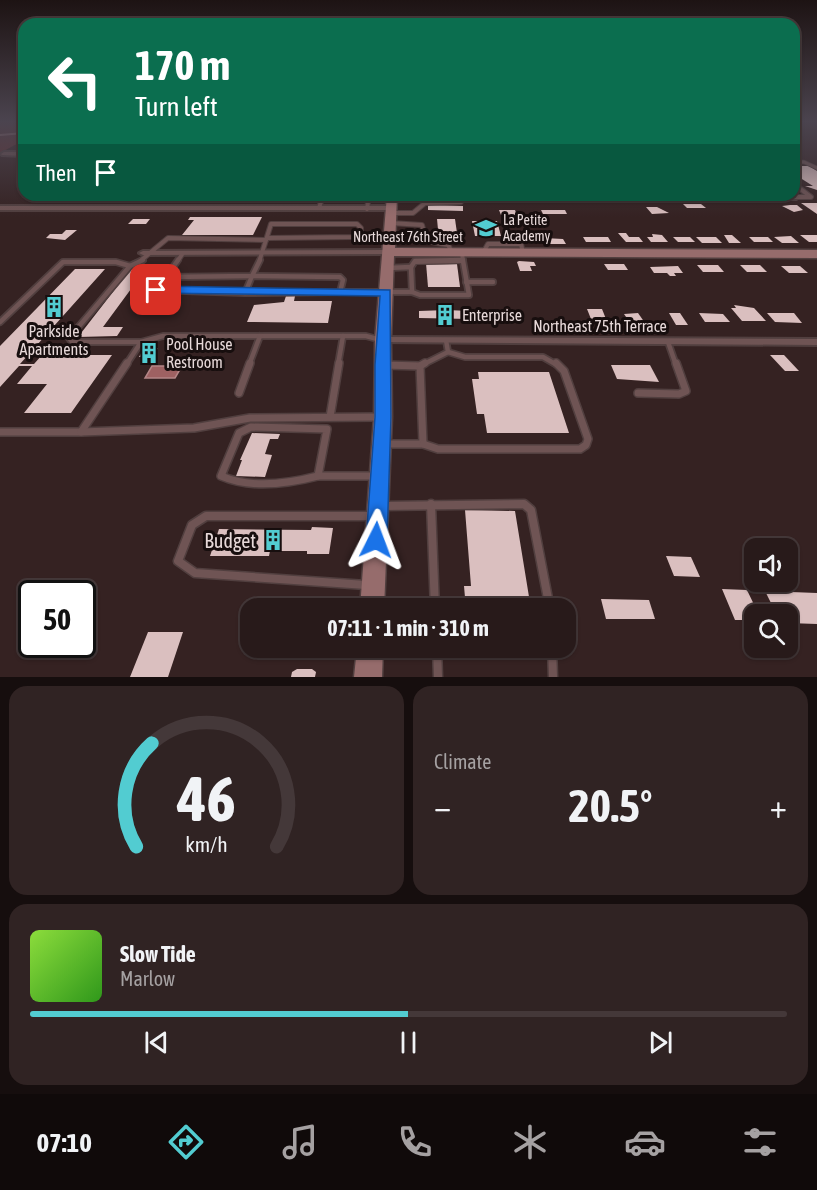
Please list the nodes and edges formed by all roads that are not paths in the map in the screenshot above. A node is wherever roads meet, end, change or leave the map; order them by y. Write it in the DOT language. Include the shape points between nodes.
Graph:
graph roads {
  1 [pos="4,154"];
  2 [pos="18,154"];
  3 [pos="800,162"];
  4 [pos="817,168"];
  5 [pos="800,189"];
  6 [pos="800,197"];
  7 [pos="321,201"];
  8 [pos="368,201"];
  9 [pos="392,201"];
  10 [pos="462,201"];
  11 [pos="0,208"];
  12 [pos="319,208"];
  13 [pos="367,208"];
  14 [pos="391,215"];
  15 [pos="266,239"];
  16 [pos="264,252"];
  17 [pos="388,252"];
  18 [pos="143,253"];
  19 [pos="154,253"];
  20 [pos="183,253"];
  21 [pos="459,255"];
  22 [pos="817,255"];
  23 [pos="130,266"];
  24 [pos="411,267"];
  25 [pos="388,268"];
  26 [pos="252,276"];
  27 [pos="166,277"];
  28 [pos="466,282"];
  29 [pos="493,282"];
  30 [pos="411,292"];
  31 [pos="245,293"];
  32 [pos="340,293"];
  33 [pos="386,293"];
  34 [pos="0,322"];
  35 [pos="260,336"];
  36 [pos="344,336"];
  37 [pos="383,340"];
  38 [pos="141,342"];
  39 [pos="668,342"];
  40 [pos="817,342"];
  41 [pos="447,346"];
  42 [pos="382,365"];
  43 [pos="420,366"];
  44 [pos="238,393"];
  45 [pos="638,393"];
  46 [pos="330,417"];
  47 [pos="383,417"];
  48 [pos="0,432"];
  49 [pos="81,432"];
  50 [pos="382,444"];
  51 [pos="423,444"];
  52 [pos="318,476"];
  53 [pos="380,476"];
  54 [pos="431,504"];
  55 [pos="378,511"];
  56 [pos="374,586"];
  57 [pos="373,598"];
  58 [pos="435,598"];
  59 [pos="548,598"];
  60 [pos="369,658"];
  61 [pos="437,658"];
  62 [pos="552,658"];
  63 [pos="368,677"];
  64 [pos="438,677"];
  65 [pos="553,677"];
  1 -- 2 [label="street"];
  3 -- 4 [label="lane"];
  5 -- 6 [label="lane" via="811,197"];
  7 -- 12 [label="lane"];
  8 -- 13 [label="lane"];
  9 -- 14 [label="main road"];
  10 -- 14 [label="lane" via="433,202 412,213"];
  11 -- 12 [label="street"];
  12 -- 13 [label="street"];
  13 -- 14 [label="street"];
  14 -- 17 [label="main road"];
  14 -- 21 [label="lane" via="424,226 426,241 448,245"];
  15 -- 15 [label="lane" via="271,224 357,224 361,228 360,235 353,237"];
  15 -- 16 [label="lane"];
  15 -- 19 [label="lane" via="168,238"];
  16 -- 17 [label="street, Northeast 76th Street"];
  16 -- 20 [label="street, Northeast 76th Street"];
  16 -- 26 [label="lane"];
  17 -- 21 [label="main road, Northeast 76th Street"];
  17 -- 25 [label="main road"];
  18 -- 19 [label="street, Northeast 76th Street"];
  19 -- 20 [label="street, Northeast 76th Street"];
  19 -- 23 [label="lane"];
  20 -- 27 [label="lane"];
  21 -- 22 [label="main road, Northeast 76th Street"];
  21 -- 24 [label="lane" via="415,261"];
  21 -- 28 [label="lane"];
  23 -- 34 [label="lane" via="116,262 63,262"];
  23 -- 38 [label="lane" via="69,338 72,342"];
  24 -- 25 [label="lane"];
  24 -- 30 [label="lane"];
  25 -- 33 [label="main road"];
  26 -- 27 [label="lane"];
  26 -- 31 [label="lane"];
  26 -- 32 [label="lane" via="340,277"];
  27 -- 31 [label="lane" via="156,290"];
  28 -- 29 [label="lane"];
  28 -- 30 [label="lane" via="469,295"];
  30 -- 33 [label="lane"];
  31 -- 32 [label="lane"];
  32 -- 33 [label="lane"];
  33 -- 37 [label="main road"];
  35 -- 36 [label="lane"];
  35 -- 38 [label="lane" via="163,336"];
  35 -- 44 [label="lane"];
  36 -- 37 [label="lane"];
  36 -- 46 [label="lane"];
  37 -- 41 [label="street, Northeast 75th Terrace"];
  37 -- 42 [label="main road"];
  38 -- 49 [label="lane"];
  39 -- 40 [label="street, Northeast 75th Terrace"];
  39 -- 41 [label="street, Northeast 75th Terrace"];
  39 -- 45 [label="lane" via="686,391"];
  41 -- 43 [label="lane"];
  41 -- 51 [label="lane" via="465,357 543,357 559,364 588,439 580,449 438,449"];
  42 -- 43 [label="lane"];
  42 -- 47 [label="main road"];
  43 -- 51 [label="lane"];
  46 -- 47 [label="lane"];
  46 -- 49 [label="lane" via="250,418 194,428"];
  47 -- 50 [label="main road"];
  48 -- 49 [label="lane"];
  50 -- 51 [label="lane"];
  50 -- 53 [label="main road"];
  52 -- 52 [label="lane" via="327,429 251,427 239,433 221,476 242,483 300,482"];
  52 -- 53 [label="lane"];
  53 -- 55 [label="main road"];
  54 -- 55 [label="lane"];
  54 -- 58 [label="lane"];
  54 -- 59 [label="lane" via="524,504 531,510"];
  55 -- 56 [label="main road"];
  55 -- 56 [label="lane" via="206,516 192,525 178,561 195,573"];
  56 -- 57 [label="main road"];
  60 -- 63 [label="main road"];
  61 -- 64 [label="lane"];
  62 -- 65 [label="lane"];
}
